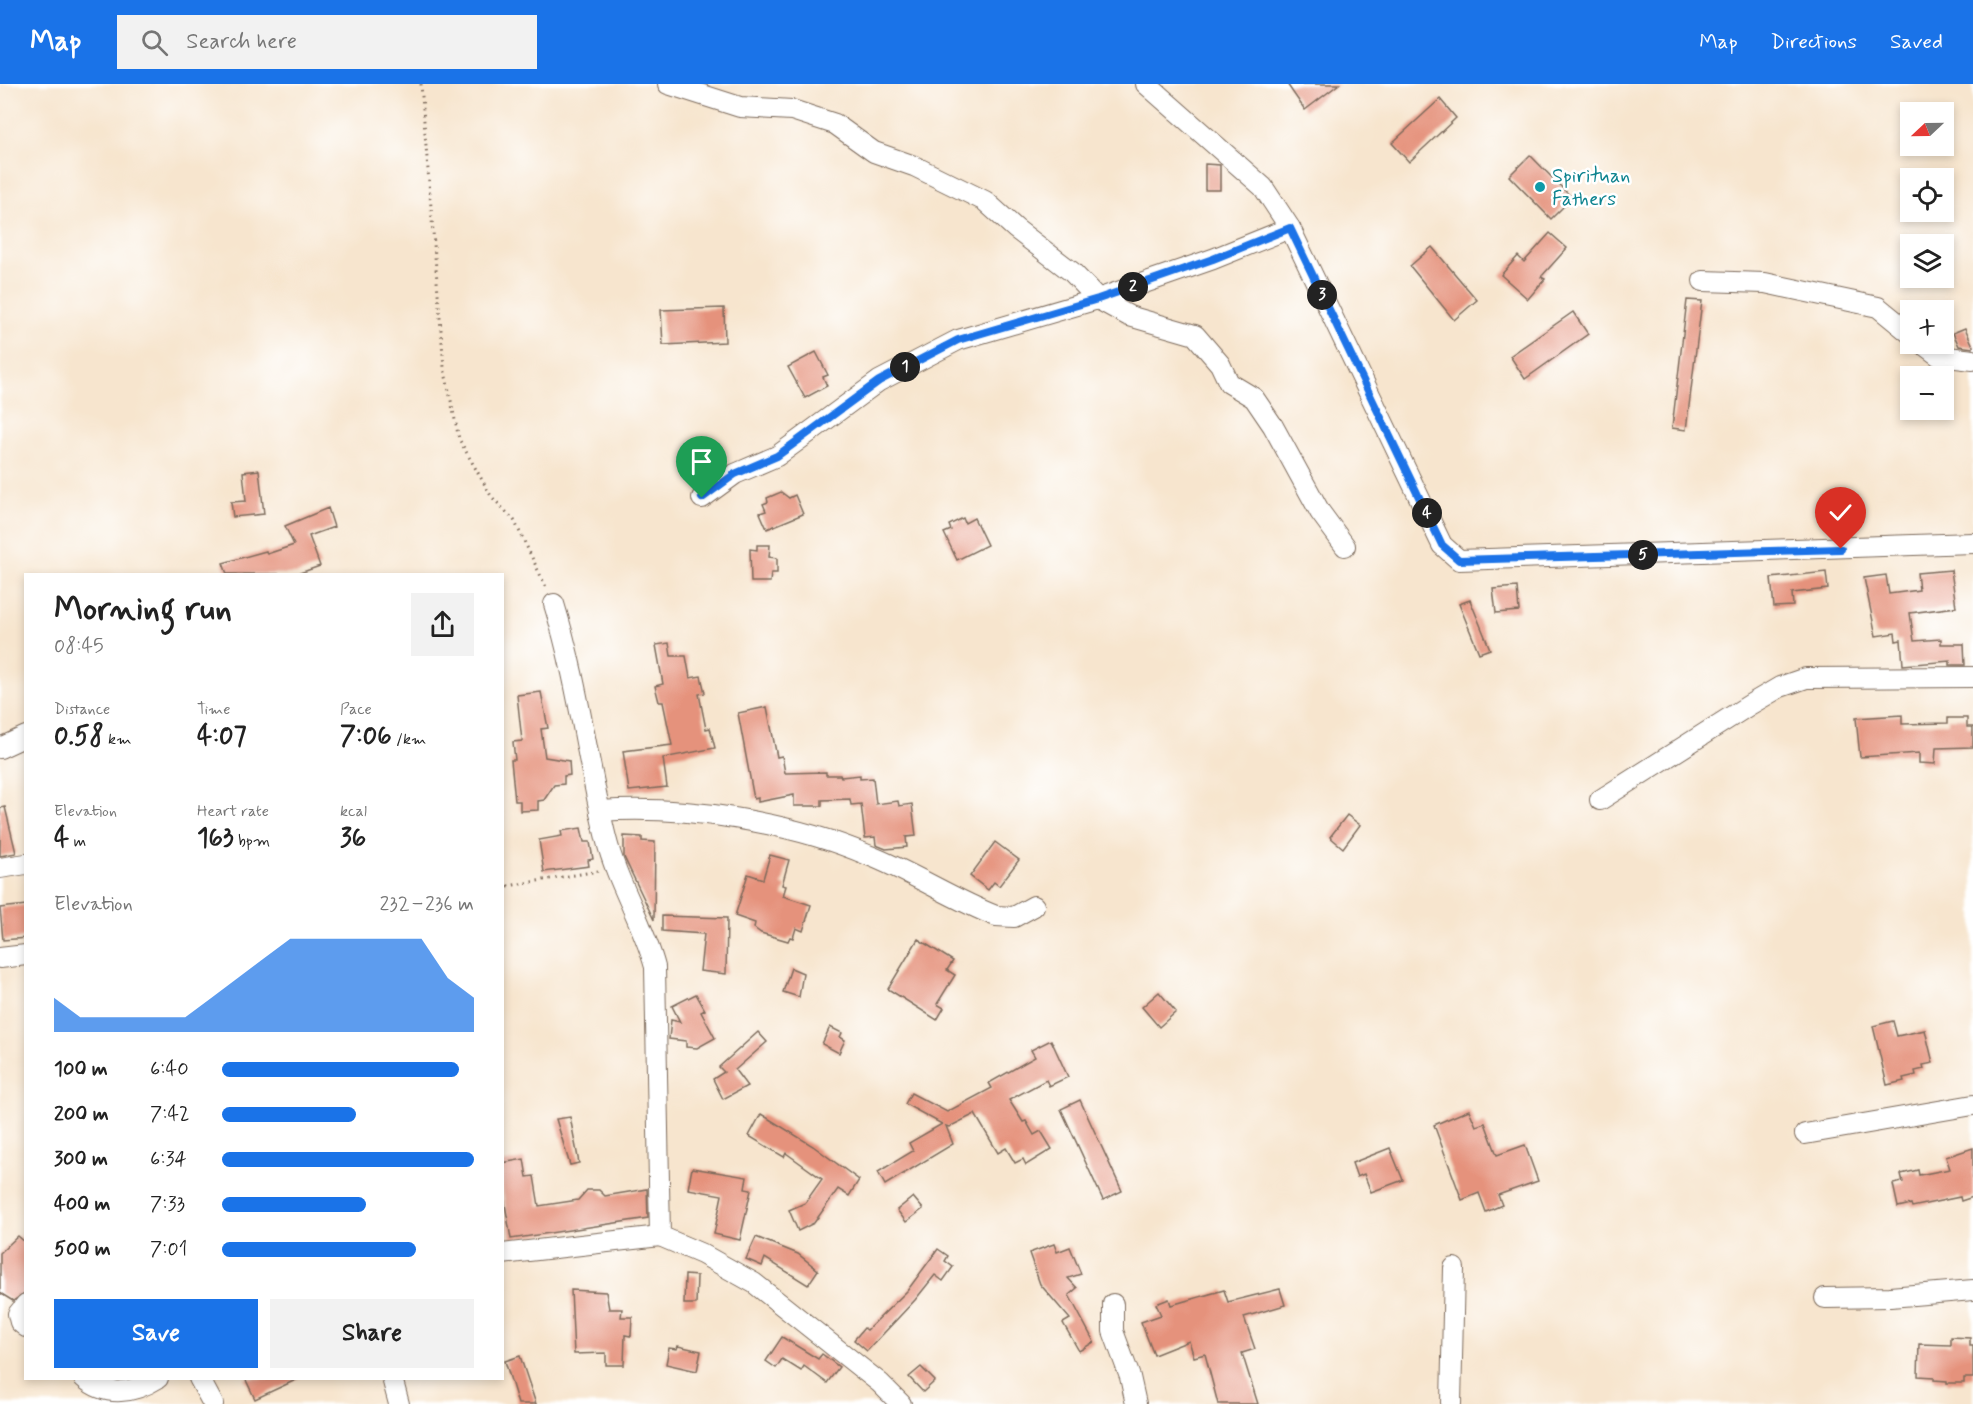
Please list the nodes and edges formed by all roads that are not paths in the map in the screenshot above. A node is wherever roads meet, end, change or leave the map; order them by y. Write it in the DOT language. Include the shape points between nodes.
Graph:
graph roads {
  1 [pos="668,84"];
  2 [pos="1146,84"];
  3 [pos="1290,228"];
  4 [pos="1703,281"];
  5 [pos="1098,299"];
  6 [pos="1900,325"];
  7 [pos="1936,354"];
  8 [pos="1973,360"];
  9 [pos="702,498"];
  10 [pos="1973,543"];
  11 [pos="1346,546"];
  12 [pos="554,604"];
  13 [pos="1973,677"];
  14 [pos="24,737"];
  15 [pos="0,748"];
  16 [pos="1600,800"];
  17 [pos="600,811"];
  18 [pos="24,864"];
  19 [pos="0,868"];
  20 [pos="1034,906"];
  21 [pos="24,955"];
  22 [pos="0,958"];
  23 [pos="1973,1105"];
  24 [pos="1805,1134"];
  25 [pos="660,1236"];
  26 [pos="504,1254"];
  27 [pos="1454,1268"];
  28 [pos="1973,1290"];
  29 [pos="1825,1298"];
  30 [pos="1113,1304"];
  31 [pos="24,1306"];
  32 [pos="24,1325"];
  33 [pos="86,1380"];
  34 [pos="154,1380"];
  35 [pos="200,1380"];
  36 [pos="393,1380"];
  37 [pos="213,1404"];
  38 [pos="399,1404"];
  39 [pos="901,1404"];
  40 [pos="1136,1404"];
  41 [pos="1451,1404"];
  1 -- 5 [label="street" via="740,107 792,110 835,124 874,152 914,166 985,201 1072,272"];
  2 -- 3 [label="street" via="1263,187"];
  3 -- 5 [label="street"];
  3 -- 10 [label="street" via="1442,545 1459,560"];
  4 -- 6 [label="street" via="1765,283 1878,308"];
  5 -- 9 [label="street" via="958,340 879,381 777,456 735,474"];
  5 -- 11 [label="street" via="1129,316 1194,335 1220,364 1229,383 1254,398 1320,512"];
  7 -- 8 [label="street"];
  12 -- 17 [label="street" via="568,652"];
  13 -- 16 [label="street" via="1806,678 1751,704"];
  14 -- 15 [label="street"];
  17 -- 20 [label="street" via="657,809 773,826 869,855 996,916 1014,917"];
  17 -- 25 [label="street" via="617,873 649,945 657,984"];
  18 -- 19 [label="street"];
  21 -- 22 [label="street"];
  23 -- 24 [label="street"];
  25 -- 26 [label="street"];
  25 -- 39 [label="street" via="754,1283"];
  27 -- 41 [label="street"];
  28 -- 29 [label="street"];
  30 -- 40 [label="street" via="1113,1331"];
  31 -- 32 [label="street" via="18,1314"];
  33 -- 34 [label="street" via="94,1387 114,1392 135,1389"];
  35 -- 37 [label="street"];
  36 -- 38 [label="street"];
}
